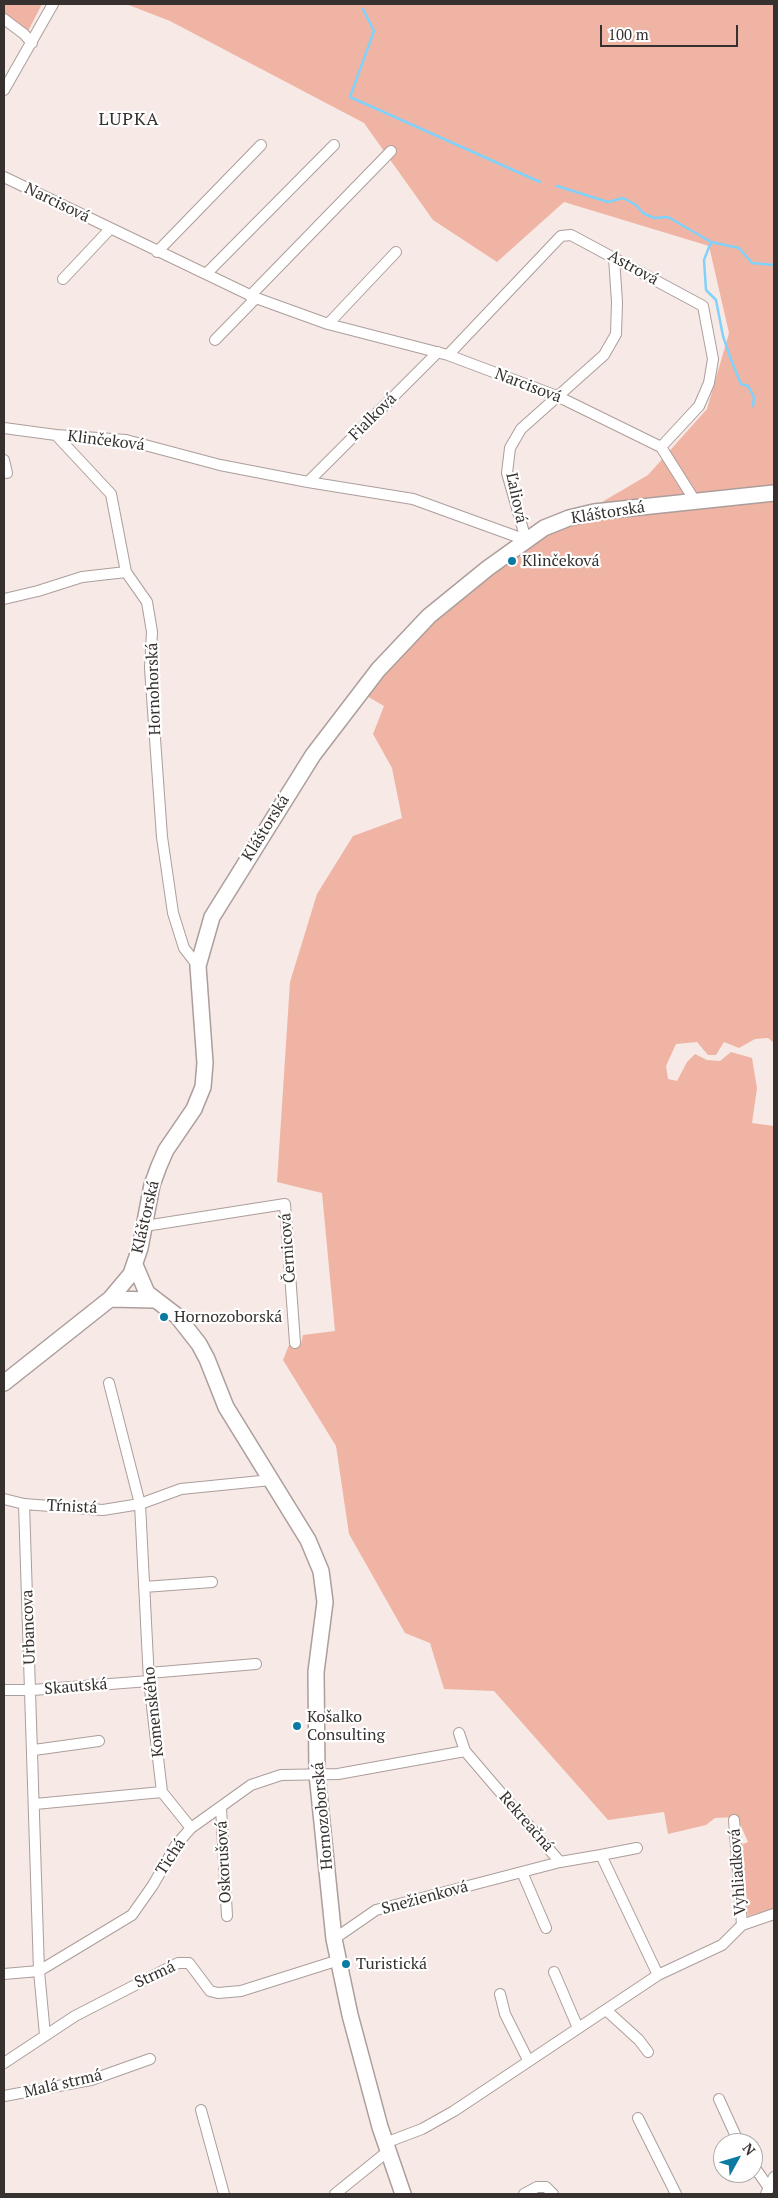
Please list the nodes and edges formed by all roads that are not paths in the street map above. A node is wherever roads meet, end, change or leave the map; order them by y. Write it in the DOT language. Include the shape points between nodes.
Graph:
graph roads {
  1 [pos="53,4"];
  2 [pos="4,19"];
  3 [pos="32,43"];
  4 [pos="4,90"];
  5 [pos="261,145"];
  6 [pos="334,145"];
  7 [pos="391,151"];
  8 [pos="4,177"];
  9 [pos="110,229"];
  10 [pos="561,236"];
  11 [pos="158,252"];
  12 [pos="396,252"];
  13 [pos="614,258"];
  14 [pos="206,274"];
  15 [pos="63,278"];
  16 [pos="253,297"];
  17 [pos="328,324"];
  18 [pos="215,340"];
  19 [pos="443,354"];
  20 [pos="557,396"];
  21 [pos="4,428"];
  22 [pos="56,435"];
  23 [pos="660,447"];
  24 [pos="4,460"];
  25 [pos="7,473"];
  26 [pos="308,482"];
  27 [pos="774,493"];
  28 [pos="695,501"];
  29 [pos="526,540"];
  30 [pos="126,572"];
  31 [pos="4,599"];
  32 [pos="198,966"];
  33 [pos="145,1226"];
  34 [pos="135,1265"];
  35 [pos="110,1299"];
  36 [pos="154,1300"];
  37 [pos="295,1343"];
  38 [pos="4,1383"];
  39 [pos="109,1383"];
  40 [pos="271,1480"];
  41 [pos="4,1499"];
  42 [pos="24,1504"];
  43 [pos="140,1504"];
  44 [pos="212,1582"];
  45 [pos="144,1587"];
  46 [pos="256,1664"];
  47 [pos="149,1677"];
  48 [pos="4,1690"];
  49 [pos="32,1690"];
  50 [pos="459,1733"];
  51 [pos="99,1742"];
  52 [pos="34,1750"];
  53 [pos="465,1751"];
  54 [pos="318,1774"];
  55 [pos="162,1792"];
  56 [pos="35,1804"];
  57 [pos="221,1808"];
  58 [pos="734,1820"];
  59 [pos="191,1828"];
  60 [pos="637,1848"];
  61 [pos="601,1856"];
  62 [pos="560,1862"];
  63 [pos="522,1872"];
  64 [pos="774,1914"];
  65 [pos="226,1916"];
  66 [pos="742,1924"];
  67 [pos="546,1928"];
  68 [pos="334,1939"];
  69 [pos="339,1960"];
  70 [pos="39,1971"];
  71 [pos="554,1972"];
  72 [pos="4,1974"];
  73 [pos="658,1975"];
  74 [pos="500,1994"];
  75 [pos="606,2010"];
  76 [pos="578,2028"];
  77 [pos="45,2035"];
  78 [pos="648,2052"];
  79 [pos="150,2058"];
  80 [pos="528,2060"];
  81 [pos="4,2063"];
  82 [pos="4,2096"];
  83 [pos="719,2099"];
  84 [pos="201,2110"];
  85 [pos="638,2118"];
  86 [pos="735,2133"];
  87 [pos="386,2147"];
  88 [pos="774,2177"];
  89 [pos="768,2191"];
  90 [pos="224,2194"];
  91 [pos="335,2194"];
  92 [pos="403,2194"];
  93 [pos="524,2194"];
  94 [pos="553,2194"];
  95 [pos="676,2194"];
  1 -- 3 [label="street"];
  2 -- 3 [label="street"];
  3 -- 4 [label="street"];
  5 -- 11 [label="street"];
  6 -- 14 [label="street"];
  7 -- 16 [label="street"];
  8 -- 9 [label="street, Narcisová"];
  9 -- 11 [label="street, Narcisová"];
  9 -- 15 [label="street, Narcisová"];
  10 -- 13 [label="street, Astrová" via="570,235"];
  10 -- 19 [label="street, Fialková"];
  11 -- 14 [label="street, Narcisová"];
  12 -- 17 [label="street"];
  13 -- 20 [label="street, Ľaliová" via="616,334 604,355"];
  13 -- 23 [label="street, Astrová" via="703,306 713,359 709,383 699,406"];
  14 -- 16 [label="street, Narcisová"];
  16 -- 17 [label="street, Narcisová"];
  16 -- 18 [label="street"];
  17 -- 19 [label="street, Narcisová"];
  19 -- 20 [label="street, Narcisová"];
  19 -- 26 [label="street, Fialková"];
  20 -- 23 [label="street, Narcisová"];
  20 -- 29 [label="street, Ľaliová" via="521,429 510,448 508,473"];
  21 -- 22 [label="street, Klinčeková"];
  22 -- 26 [label="street, Klinčeková" via="126,440"];
  22 -- 30 [label="street, Hornohorská" via="111,494"];
  23 -- 28 [label="street"];
  24 -- 25 [label="street"];
  26 -- 29 [label="street, Klinčeková" via="413,499"];
  27 -- 28 [label="street, Kláštorská"];
  28 -- 29 [label="street, Kláštorská" via="569,518"];
  29 -- 32 [label="street, Kláštorská" via="429,616 378,670 313,755 225,893 206,932"];
  30 -- 31 [label="street" via="82,577"];
  30 -- 32 [label="street, Hornohorská" via="147,602 152,632 150,668 162,837 173,913 184,948"];
  32 -- 33 [label="street, Kláštorská" via="205,1063 203,1087 194,1109 159,1166"];
  33 -- 34 [label="street, Kláštorská"];
  33 -- 37 [label="street, Černicová" via="285,1204"];
  34 -- 35 [label="street, Kláštorská" via="126,1283"];
  34 -- 36 [label="street, Hornozoborská" via="142,1285"];
  35 -- 36 [label="street"];
  35 -- 38 [label="street, Kláštorská"];
  36 -- 40 [label="street, Hornozoborská" via="176,1316 199,1344 226,1406"];
  39 -- 43 [label="street"];
  40 -- 43 [label="street, Tŕnistá" via="181,1490"];
  40 -- 54 [label="street, Hornozoborská" via="308,1540 321,1571 325,1602 316,1672"];
  41 -- 42 [label="street, Tŕnistá"];
  42 -- 43 [label="street, Tŕnistá" via="103,1510"];
  42 -- 49 [label="street, Urbancova"];
  43 -- 45 [label="street, Komenského"];
  44 -- 45 [label="street"];
  45 -- 47 [label="street, Komenského"];
  46 -- 47 [label="street, Skautská"];
  47 -- 49 [label="street, Skautská"];
  47 -- 55 [label="street, Komenského"];
  48 -- 49 [label="street, Skautská"];
  49 -- 52 [label="street, Urbancova"];
  50 -- 53 [label="street, Rekreačná"];
  51 -- 52 [label="street"];
  52 -- 56 [label="street, Urbancova"];
  53 -- 54 [label="street" via="338,1774"];
  53 -- 62 [label="street, Rekreačná"];
  54 -- 57 [label="street, Tichá" via="281,1775 251,1785"];
  54 -- 68 [label="street, Hornozoborská"];
  55 -- 56 [label="street"];
  55 -- 59 [label="street"];
  56 -- 70 [label="street, Urbancova"];
  57 -- 59 [label="street, Tichá"];
  57 -- 65 [label="street, Oskorušová"];
  58 -- 66 [label="street, Vyhliadková"];
  59 -- 70 [label="street, Tichá" via="176,1845 132,1915"];
  60 -- 61 [label="street, Rekreačná"];
  61 -- 62 [label="street, Rekreačná"];
  61 -- 73 [label="street"];
  62 -- 63 [label="street, Snežienková"];
  63 -- 67 [label="street"];
  63 -- 68 [label="street, Snežienková" via="376,1910"];
  64 -- 66 [label="street"];
  66 -- 73 [label="street" via="722,1946"];
  68 -- 69 [label="street, Hornozoborská"];
  69 -- 77 [label="street, Strmá" via="241,1992 218,1993 210,1991 189,1964 178,1963"];
  69 -- 87 [label="street, Hornozoborská" via="350,2015"];
  70 -- 72 [label="street"];
  70 -- 77 [label="street, Urbancova"];
  71 -- 76 [label="street"];
  73 -- 75 [label="street"];
  74 -- 80 [label="street" via="505,2014"];
  75 -- 76 [label="street"];
  75 -- 78 [label="street"];
  76 -- 80 [label="street"];
  77 -- 81 [label="street, Strmá"];
  79 -- 82 [label="street, Malá strmá" via="91,2080"];
  80 -- 87 [label="street" via="422,2129"];
  83 -- 86 [label="street"];
  84 -- 90 [label="street"];
  85 -- 95 [label="street"];
  87 -- 91 [label="street"];
  87 -- 92 [label="street, Hornozoborská"];
  88 -- 89 [label="street"];
  93 -- 94 [label="street" via="537,2187 546,2187"];
}
